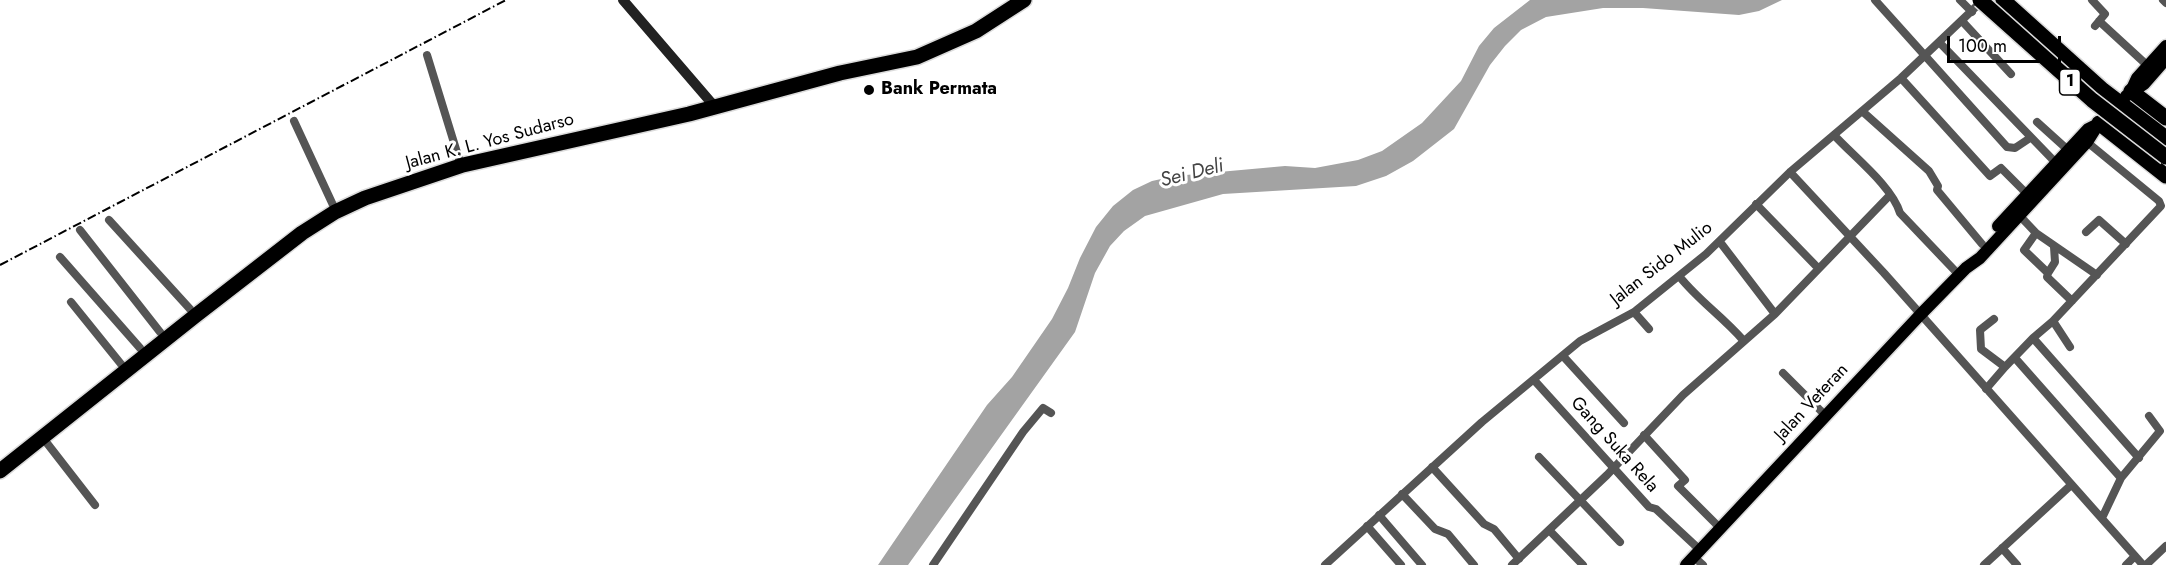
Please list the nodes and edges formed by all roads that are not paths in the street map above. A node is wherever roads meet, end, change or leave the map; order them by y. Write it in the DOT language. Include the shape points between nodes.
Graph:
graph roads {
  1 [pos="623,0"];
  2 [pos="1010,0"];
  3 [pos="1024,0"];
  4 [pos="1875,0"];
  5 [pos="1960,0"];
  6 [pos="2003,0"];
  7 [pos="2092,0"];
  8 [pos="1978,4"];
  9 [pos="1962,21"];
  10 [pos="1939,42"];
  11 [pos="2166,46"];
  12 [pos="428,55"];
  13 [pos="1924,56"];
  14 [pos="2166,59"];
  15 [pos="2148,66"];
  16 [pos="2011,74"];
  17 [pos="1901,78"];
  18 [pos="2131,91"];
  19 [pos="714,104"];
  20 [pos="1862,111"];
  21 [pos="2166,118"];
  22 [pos="294,121"];
  23 [pos="2037,122"];
  24 [pos="2099,123"];
  25 [pos="1834,135"];
  26 [pos="2030,138"];
  27 [pos="2166,138"];
  28 [pos="2087,142"];
  29 [pos="2068,150"];
  30 [pos="2166,157"];
  31 [pos="459,159"];
  32 [pos="2056,163"];
  33 [pos="1790,172"];
  34 [pos="2166,176"];
  35 [pos="2027,194"];
  36 [pos="1890,195"];
  37 [pos="1756,204"];
  38 [pos="333,205"];
  39 [pos="2019,215"];
  40 [pos="109,220"];
  41 [pos="80,230"];
  42 [pos="2086,232"];
  43 [pos="2036,233"];
  44 [pos="1848,236"];
  45 [pos="1720,242"];
  46 [pos="1982,244"];
  47 [pos="2126,244"];
  48 [pos="2054,247"];
  49 [pos="60,257"];
  50 [pos="1818,268"];
  51 [pos="1962,271"];
  52 [pos="2048,273"];
  53 [pos="2097,275"];
  54 [pos="1679,276"];
  55 [pos="2072,301"];
  56 [pos="71,302"];
  57 [pos="190,309"];
  58 [pos="1634,312"];
  59 [pos="1775,314"];
  60 [pos="1920,315"];
  61 [pos="1994,319"];
  62 [pos="2053,321"];
  63 [pos="1649,329"];
  64 [pos="160,332"];
  65 [pos="2033,338"];
  66 [pos="1743,340"];
  67 [pos="2070,346"];
  68 [pos="140,348"];
  69 [pos="1563,356"];
  70 [pos="2015,358"];
  71 [pos="121,364"];
  72 [pos="2005,367"];
  73 [pos="1783,373"];
  74 [pos="1534,380"];
  75 [pos="1986,389"];
  76 [pos="1051,413"];
  77 [pos="1825,415"];
  78 [pos="2149,416"];
  79 [pos="1624,423"];
  80 [pos="1644,435"];
  81 [pos="43,438"];
  82 [pos="1539,457"];
  83 [pos="0,458"];
  84 [pos="2139,458"];
  85 [pos="1432,467"];
  86 [pos="1612,469"];
  87 [pos="0,471"];
  88 [pos="2121,478"];
  89 [pos="2070,486"];
  90 [pos="1402,494"];
  91 [pos="1580,500"];
  92 [pos="95,506"];
  93 [pos="1379,515"];
  94 [pos="2102,518"];
  95 [pos="1367,526"];
  96 [pos="1720,528"];
  97 [pos="1549,530"];
  98 [pos="1620,543"];
  99 [pos="2166,546"];
  100 [pos="2002,548"];
  101 [pos="2135,556"];
  102 [pos="1696,559"];
  103 [pos="1515,562"];
  104 [pos="933,565"];
  105 [pos="1324,565"];
  106 [pos="1401,565"];
  107 [pos="1422,565"];
  108 [pos="1474,565"];
  109 [pos="1583,565"];
  110 [pos="1984,565"];
  111 [pos="2017,565"];
  112 [pos="2126,565"];
  113 [pos="2144,565"];
  1 -- 19 [label="street"];
  2 -- 19 [label="highway, Jalan K. L. Yos Sudarso" via="963,28 915,47"];
  3 -- 19 [label="highway, Jalan K. L. Yos Sudarso" via="976,31 917,57"];
  4 -- 13 [label="street"];
  5 -- 8 [label="street"];
  6 -- 27 [label="highway, 1" via="2103,90"];
  7 -- 15 [label="street" via="2105,14 2097,24"];
  8 -- 9 [label="street, Jalan Sido Mulio"];
  8 -- 30 [label="highway, 1, bridge"];
  9 -- 10 [label="street, Jalan Sido Mulio"];
  9 -- 16 [label="street"];
  10 -- 13 [label="street, Jalan Sido Mulio"];
  10 -- 26 [label="street"];
  11 -- 15 [label="main road, Jalan Veteran"];
  12 -- 31 [label="street"];
  13 -- 17 [label="street, Jalan Sido Mulio"];
  13 -- 26 [label="street" via="2007,147 2015,148"];
  14 -- 18 [label="main road, Jalan Veteran" via="2144,84"];
  15 -- 18 [label="main road, Jalan Veteran"];
  17 -- 20 [label="street, Jalan Sido Mulio"];
  17 -- 35 [label="street" via="1990,176 2001,168"];
  18 -- 21 [label="highway"];
  18 -- 24 [label="main road, Jalan Veteran"];
  19 -- 31 [label="highway, Jalan K. L. Yos Sudarso"];
  19 -- 81 [label="highway, Jalan K. L. Yos Sudarso" via="463,165 335,212 165,339"];
  20 -- 25 [label="street, Jalan Sido Mulio"];
  20 -- 46 [label="street" via="1929,171 1937,190"];
  22 -- 38 [label="street"];
  23 -- 29 [label="street"];
  24 -- 28 [label="main road, Jalan Veteran"];
  24 -- 29 [label="main road, Jalan Veteran"];
  24 -- 34 [label="highway"];
  25 -- 33 [label="street, Jalan Sido Mulio"];
  25 -- 36 [label="street"];
  26 -- 32 [label="street"];
  28 -- 39 [label="main road, Jalan Veteran"];
  28 -- 47 [label="street" via="2161,204"];
  29 -- 32 [label="main road, Jalan Veteran"];
  31 -- 38 [label="highway, Jalan K. L. Yos Sudarso"];
  32 -- 35 [label="main road, Jalan Veteran"];
  33 -- 37 [label="street, Jalan Sido Mulio"];
  33 -- 44 [label="street"];
  35 -- 46 [label="main road, Jalan Veteran"];
  36 -- 44 [label="street"];
  36 -- 51 [label="street" via="1900,213"];
  37 -- 45 [label="street, Jalan Sido Mulio"];
  37 -- 50 [label="street"];
  38 -- 57 [label="highway, Jalan K. L. Yos Sudarso" via="298,226"];
  39 -- 43 [label="street"];
  39 -- 51 [label="main road, Jalan Veteran" via="1980,258"];
  40 -- 57 [label="street"];
  41 -- 64 [label="street"];
  42 -- 47 [label="street" via="2099,220"];
  43 -- 48 [label="street"];
  43 -- 52 [label="street" via="2024,250"];
  44 -- 50 [label="street"];
  44 -- 60 [label="street"];
  45 -- 54 [label="street, Jalan Sido Mulio"];
  45 -- 59 [label="street"];
  46 -- 51 [label="main road, Jalan Veteran"];
  47 -- 53 [label="street"];
  48 -- 52 [label="street" via="2055,262"];
  48 -- 53 [label="street"];
  49 -- 68 [label="street"];
  50 -- 59 [label="street"];
  51 -- 60 [label="main road, Jalan Veteran"];
  52 -- 55 [label="street" via="2047,277"];
  53 -- 55 [label="street"];
  54 -- 58 [label="street, Jalan Sido Mulio"];
  54 -- 66 [label="street"];
  55 -- 62 [label="street"];
  56 -- 71 [label="street"];
  57 -- 64 [label="highway, Jalan K. L. Yos Sudarso"];
  58 -- 63 [label="street"];
  58 -- 69 [label="street, Jalan Sido Mulio" via="1580,340"];
  59 -- 66 [label="street"];
  60 -- 75 [label="street"];
  60 -- 77 [label="main road, Jalan Veteran"];
  61 -- 72 [label="street" via="1980,330 1980,347"];
  62 -- 65 [label="street"];
  62 -- 67 [label="street"];
  64 -- 68 [label="highway, Jalan K. L. Yos Sudarso"];
  65 -- 70 [label="street"];
  65 -- 84 [label="street"];
  66 -- 80 [label="street"];
  68 -- 71 [label="highway, Jalan K. L. Yos Sudarso"];
  69 -- 74 [label="street, Jalan Sido Mulio"];
  69 -- 79 [label="street"];
  70 -- 72 [label="street"];
  70 -- 88 [label="street"];
  71 -- 83 [label="highway, Jalan K. L. Yos Sudarso"];
  72 -- 75 [label="street"];
  73 -- 77 [label="street"];
  74 -- 85 [label="street, Jalan Sido Mulio"];
  74 -- 86 [label="street, Gang Suka Rela"];
  75 -- 89 [label="street"];
  76 -- 104 [label="street" via="1043,408 1023,432"];
  77 -- 96 [label="main road, Jalan Veteran"];
  78 -- 84 [label="street" via="2160,430"];
  80 -- 86 [label="street"];
  80 -- 96 [label="street" via="1684,480 1678,486"];
  81 -- 87 [label="highway, Jalan K. L. Yos Sudarso"];
  81 -- 92 [label="street"];
  82 -- 91 [label="street"];
  84 -- 88 [label="street"];
  85 -- 90 [label="street, Jalan Sido Mulio"];
  85 -- 103 [label="street" via="1484,524 1494,529"];
  86 -- 91 [label="street"];
  86 -- 102 [label="street, Gang Suka Rela" via="1649,507 1656,509"];
  88 -- 94 [label="street"];
  89 -- 94 [label="street"];
  89 -- 100 [label="street"];
  90 -- 93 [label="street, Jalan Sido Mulio"];
  90 -- 108 [label="street" via="1435,529 1448,534"];
  91 -- 97 [label="street"];
  91 -- 98 [label="street"];
  93 -- 95 [label="street, Jalan Sido Mulio"];
  93 -- 107 [label="street"];
  94 -- 101 [label="street"];
  95 -- 105 [label="street, Jalan Sido Mulio"];
  95 -- 106 [label="street"];
  96 -- 102 [label="main road, Jalan Veteran"];
  97 -- 103 [label="street"];
  97 -- 109 [label="street"];
  99 -- 113 [label="street"];
  100 -- 110 [label="street"];
  100 -- 111 [label="street"];
  101 -- 112 [label="street"];
  101 -- 113 [label="street"];
}
